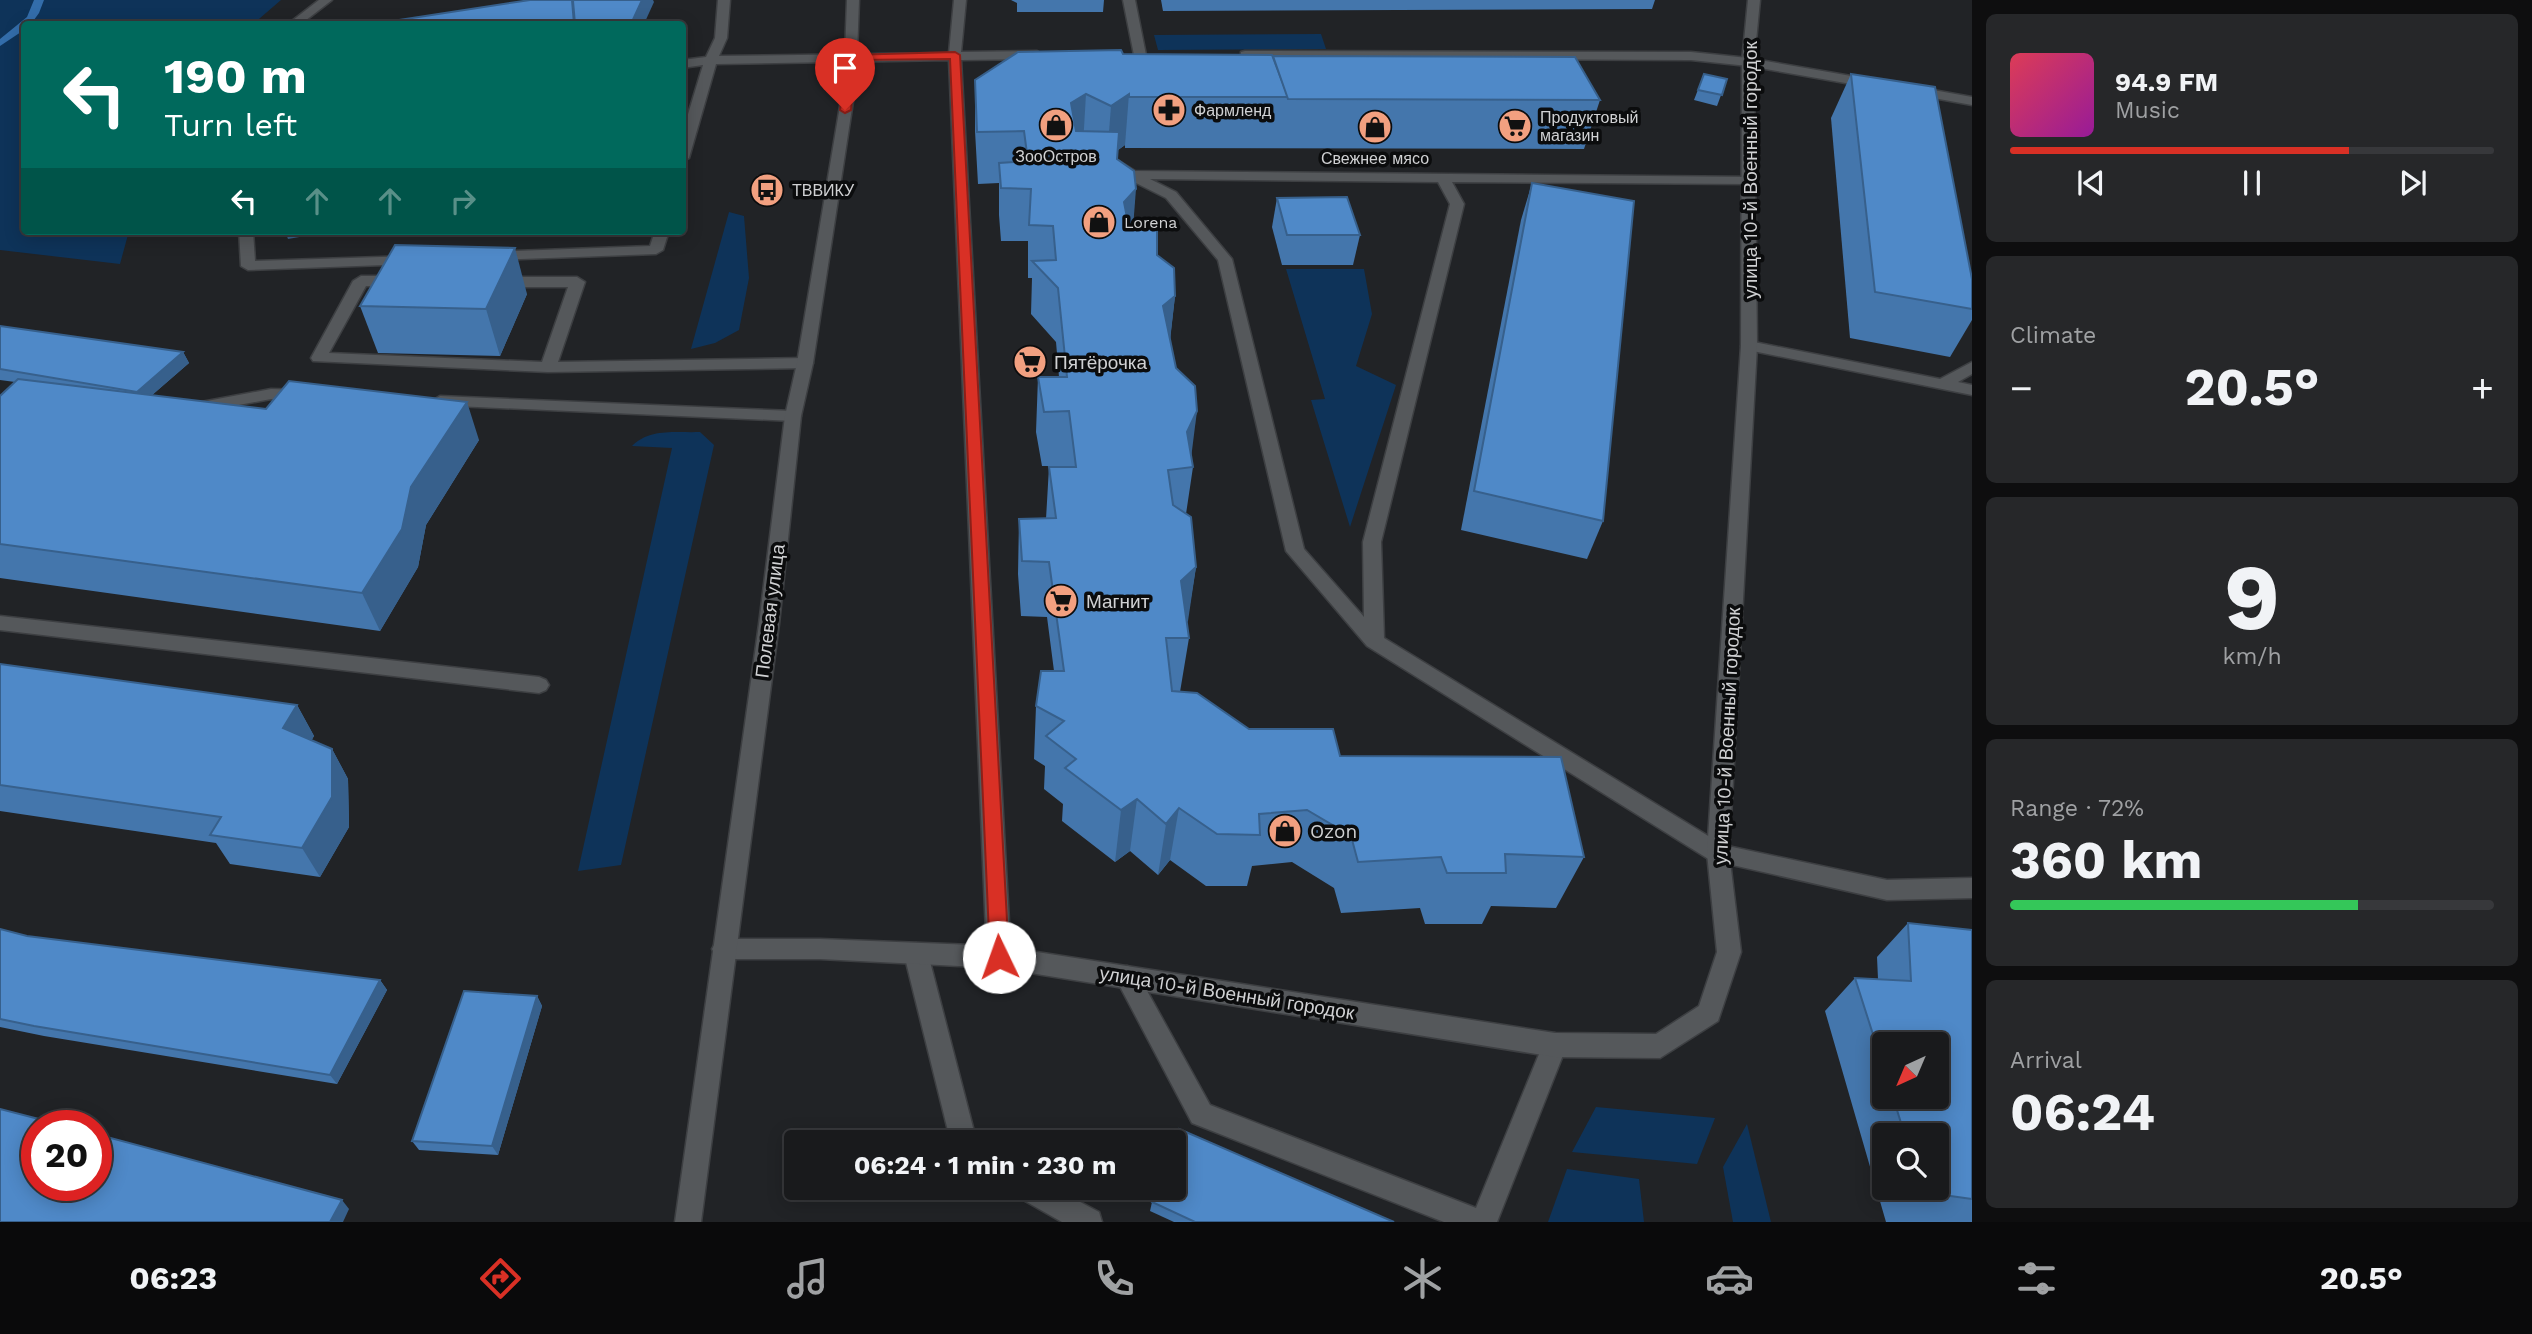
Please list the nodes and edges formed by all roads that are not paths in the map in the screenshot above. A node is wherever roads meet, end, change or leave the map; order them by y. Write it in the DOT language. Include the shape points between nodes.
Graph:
graph roads {
  1 [pos="326,0"];
  2 [pos="724,0"];
  3 [pos="853,0"];
  4 [pos="960,0"];
  5 [pos="1129,0"];
  6 [pos="1754,0"];
  7 [pos="298,21"];
  8 [pos="955,55"];
  9 [pos="1053,55"];
  10 [pos="1153,55"];
  11 [pos="1236,55"];
  12 [pos="852,57"];
  13 [pos="710,60"];
  14 [pos="1748,62"];
  15 [pos="686,63"];
  16 [pos="1972,101"];
  17 [pos="686,144"];
  18 [pos="1107,158"];
  19 [pos="1132,175"];
  20 [pos="1442,176"];
  21 [pos="1749,180"];
  22 [pos="246,235"];
  23 [pos="661,235"];
  24 [pos="476,257"];
  25 [pos="421,259"];
  26 [pos="415,281"];
  27 [pos="482,282"];
  28 [pos="1749,345"];
  29 [pos="805,363"];
  30 [pos="548,367"];
  31 [pos="1972,367"];
  32 [pos="1943,384"];
  33 [pos="1972,390"];
  34 [pos="326,396"];
  35 [pos="421,400"];
  36 [pos="648,409"];
  37 [pos="176,411"];
  38 [pos="793,416"];
  39 [pos="0,623"];
  40 [pos="1374,641"];
  41 [pos="539,685"];
  42 [pos="1718,853"];
  43 [pos="1972,888"];
  44 [pos="723,949"];
  45 [pos="916,954"];
  46 [pos="999,957"];
  47 [pos="1127,977"];
  48 [pos="1555,1045"];
  49 [pos="961,1130"];
  50 [pos="1049,1200"];
  51 [pos="688,1222"];
  52 [pos="1088,1222"];
  53 [pos="1478,1222"];
  54 [pos="1484,1222"];
  1 -- 7 [label="street"];
  2 -- 13 [label="street" via="721,38"];
  3 -- 12 [label="street, Полевая улица"];
  4 -- 8 [label="street"];
  5 -- 10 [label="street" via="1135,55"];
  6 -- 14 [label="street, улица 10-й Военный городок"];
  8 -- 9 [label="street"];
  8 -- 12 [label="street"];
  8 -- 46 [label="street"];
  11 -- 14 [label="street" via="1677,56"];
  12 -- 13 [label="street"];
  12 -- 29 [label="street, Полевая улица"];
  13 -- 15 [label="street"];
  13 -- 17 [label="street"];
  14 -- 16 [label="street"];
  14 -- 21 [label="street, улица 10-й Военный городок"];
  18 -- 19 [label="street"];
  19 -- 20 [label="street"];
  19 -- 40 [label="street" via="1171,195 1226,259 1295,551"];
  20 -- 21 [label="street"];
  20 -- 40 [label="street" via="1457,204 1372,542"];
  21 -- 28 [label="street, улица 10-й Военный городок"];
  22 -- 25 [label="street" via="248,266"];
  23 -- 24 [label="street" via="656,250"];
  26 -- 30 [label="street" via="361,281 319,358"];
  27 -- 30 [label="street" via="577,282"];
  28 -- 32 [label="street"];
  28 -- 42 [label="street, улица 10-й Военный городок"];
  29 -- 30 [label="street"];
  29 -- 38 [label="street, Полевая улица"];
  31 -- 32 [label="street"];
  32 -- 33 [label="street"];
  34 -- 37 [label="lane" via="271,394"];
  35 -- 36 [label="lane"];
  36 -- 38 [label="street"];
  38 -- 44 [label="street, Полевая улица"];
  39 -- 41 [label="street"];
  40 -- 42 [label="street"];
  42 -- 43 [label="street" via="1887,890"];
  42 -- 48 [label="street, улица 10-й Военный городок" via="1729,952 1709,1013 1660,1046"];
  44 -- 45 [label="street, улица 10-й Военный городок"];
  44 -- 51 [label="street, Полевая улица"];
  45 -- 46 [label="street, улица 10-й Военный городок"];
  45 -- 49 [label="street"];
  46 -- 47 [label="street, улица 10-й Военный городок"];
  47 -- 48 [label="street, улица 10-й Военный городок"];
  47 -- 53 [label="street" via="1201,1114"];
  48 -- 54 [label="street"];
  50 -- 52 [label="street"];
}
